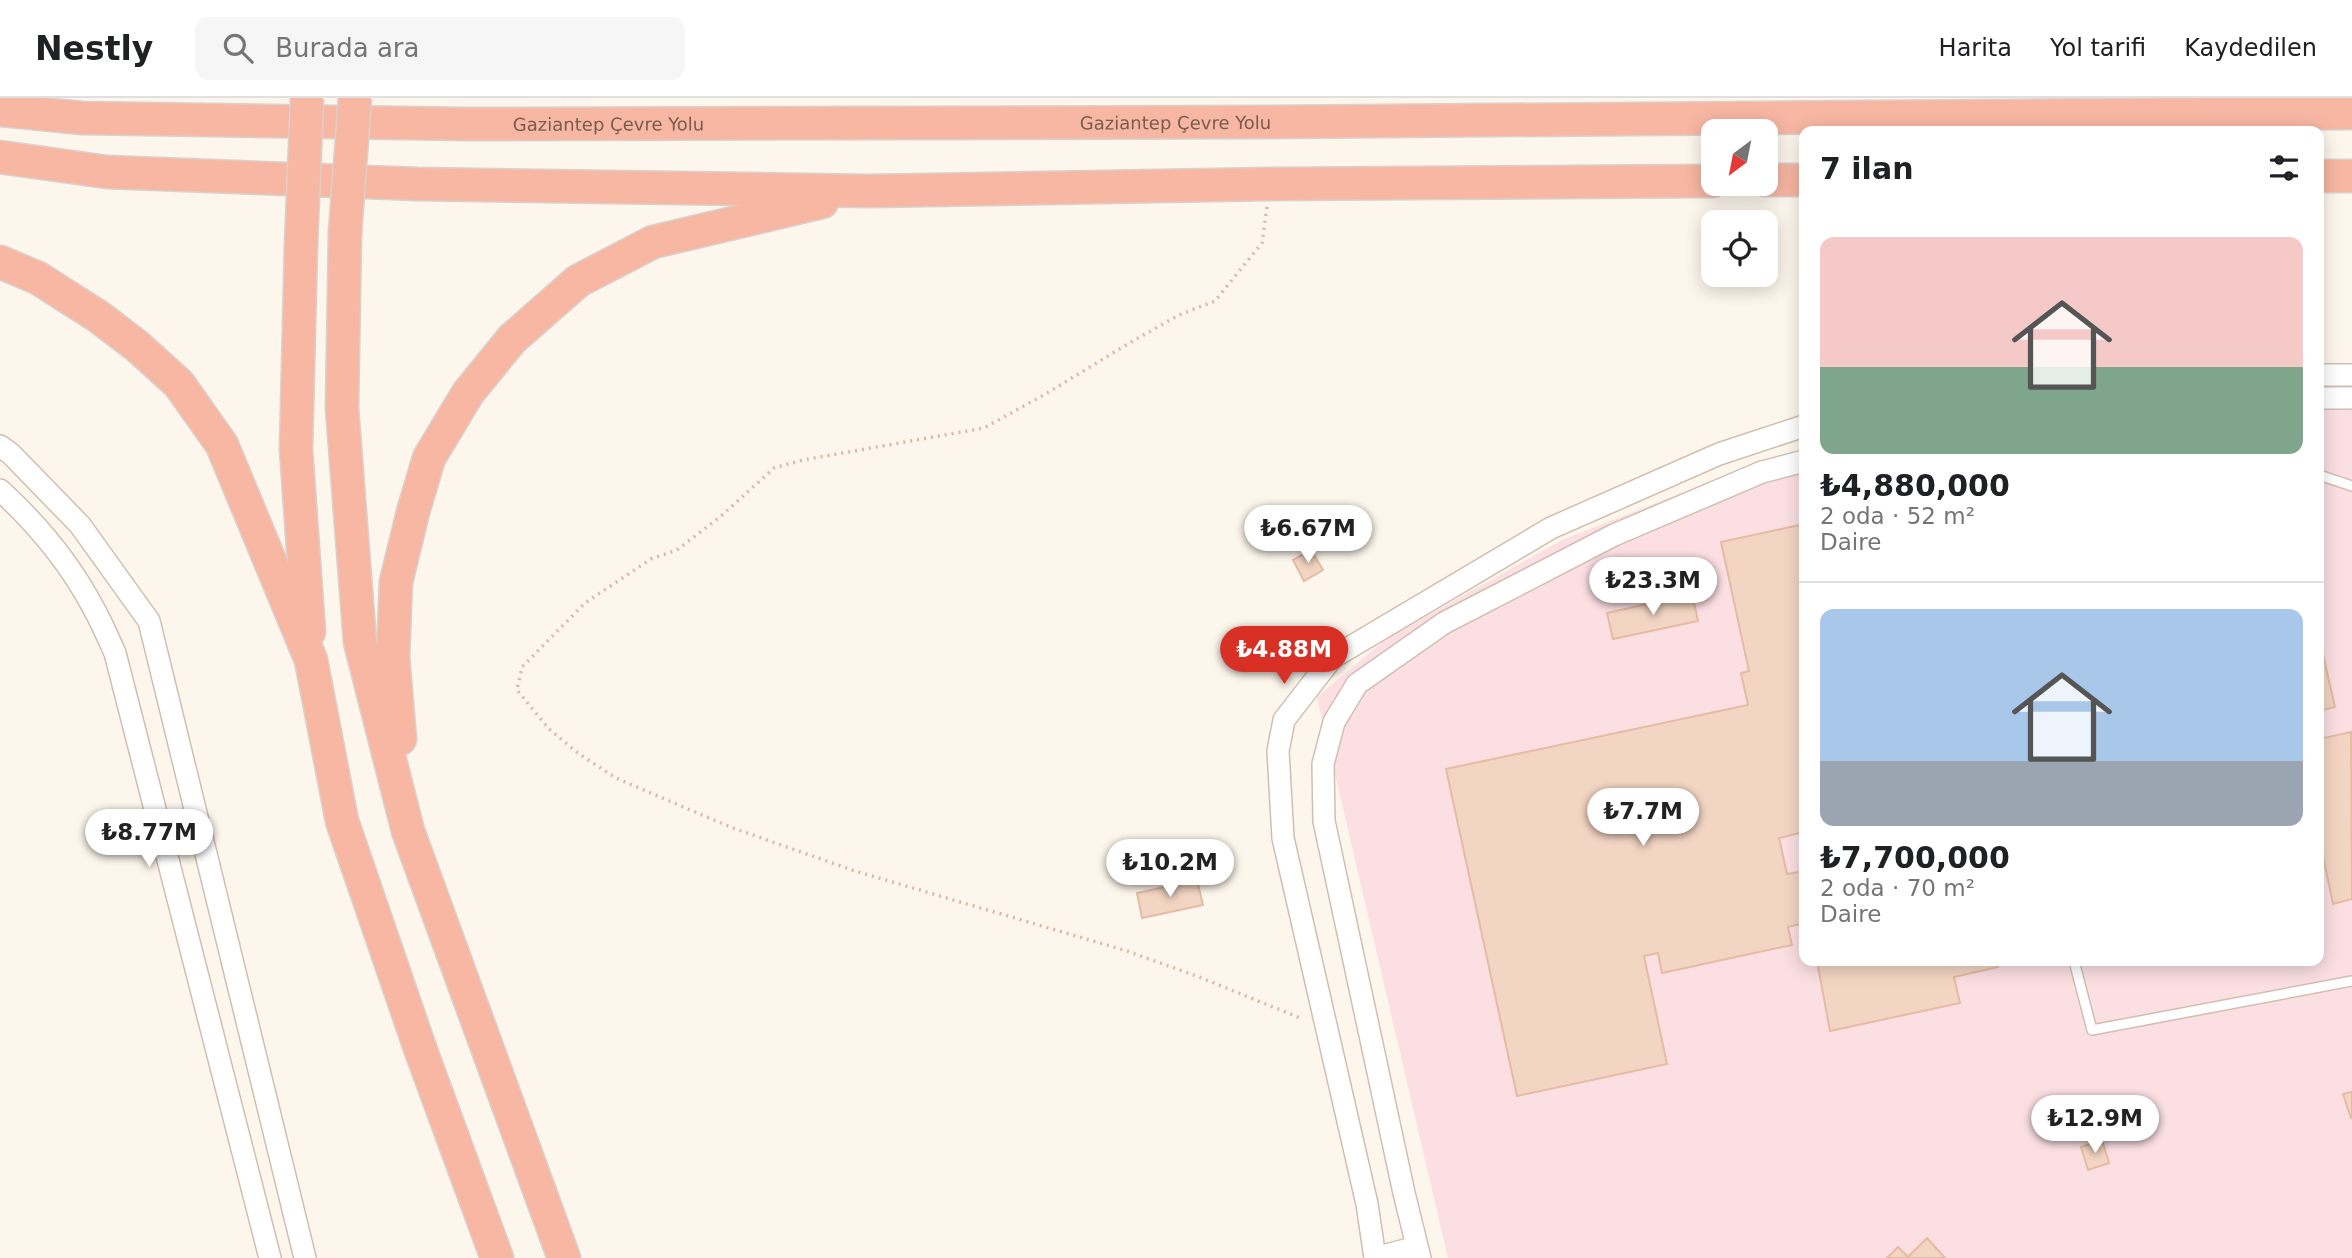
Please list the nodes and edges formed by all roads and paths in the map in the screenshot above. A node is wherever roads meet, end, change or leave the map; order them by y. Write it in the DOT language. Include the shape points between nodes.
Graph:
graph roads {
  1 [pos="18,98"];
  2 [pos="307,98"];
  3 [pos="355,98"];
  4 [pos="0,110"];
  5 [pos="2352,113"];
  6 [pos="82,118"];
  7 [pos="0,157"];
  8 [pos="2324,176"];
  9 [pos="2352,176"];
  10 [pos="1778,180"];
  11 [pos="1799,180"];
  12 [pos="1701,181"];
  13 [pos="1270,184"];
  14 [pos="869,191"];
  15 [pos="0,262"];
  16 [pos="2324,375"];
  17 [pos="2352,375"];
  18 [pos="2324,398"];
  19 [pos="2352,398"];
  20 [pos="1799,428"];
  21 [pos="0,446"];
  22 [pos="1799,462"];
  23 [pos="2324,477"];
  24 [pos="2352,486"];
  25 [pos="0,489"];
  26 [pos="311,660"];
  27 [pos="408,831"];
  28 [pos="2075,966"];
  29 [pos="2352,981"];
  30 [pos="1327,1029"];
  31 [pos="1419,1252"];
  32 [pos="271,1258"];
  33 [pos="305,1258"];
  34 [pos="497,1258"];
  35 [pos="564,1258"];
  36 [pos="1375,1258"];
  1 -- 6 [label="highway"];
  2 -- 26 [label="highway, bridge" via="296,449"];
  3 -- 27 [label="highway, bridge" via="345,233 342,408 360,642"];
  4 -- 6 [label="highway, Gaziantep Çevre Yolu"];
  5 -- 6 [label="highway, Gaziantep Çevre Yolu" via="495,124"];
  7 -- 14 [label="highway" via="107,173 418,184"];
  8 -- 9 [label="highway"];
  10 -- 11 [label="highway"];
  12 -- 13 [label="highway"];
  13 -- 14 [label="highway"];
  13 -- 30 [label="path" via="1262,243 1215,301 1147,333 984,428 774,468 677,550 651,559 585,603 522,667 517,690 549,729 579,754 616,778 674,803 855,871 1127,951"];
  14 -- 27 [label="highway" via="653,242 578,281 512,339 468,393 429,458 396,582 393,657"];
  15 -- 26 [label="highway" via="38,278 99,317 179,384 222,446"];
  16 -- 17 [label="street"];
  18 -- 19 [label="street"];
  20 -- 30 [label="street" via="1720,454 1551,528 1332,658 1324,668 1284,720 1279,751 1283,838"];
  21 -- 33 [label="street" via="80,524 149,621"];
  22 -- 31 [label="street" via="1762,472 1615,535 1444,623 1357,684 1334,722 1323,764 1324,821"];
  23 -- 24 [label="lane"];
  25 -- 32 [label="street" via="67,567 94,608 115,653"];
  26 -- 34 [label="highway" via="342,821"];
  27 -- 35 [label="highway"];
  28 -- 29 [label="lane" via="2092,1030"];
  30 -- 36 [label="street"];
  31 -- 36 [label="street"];
}
